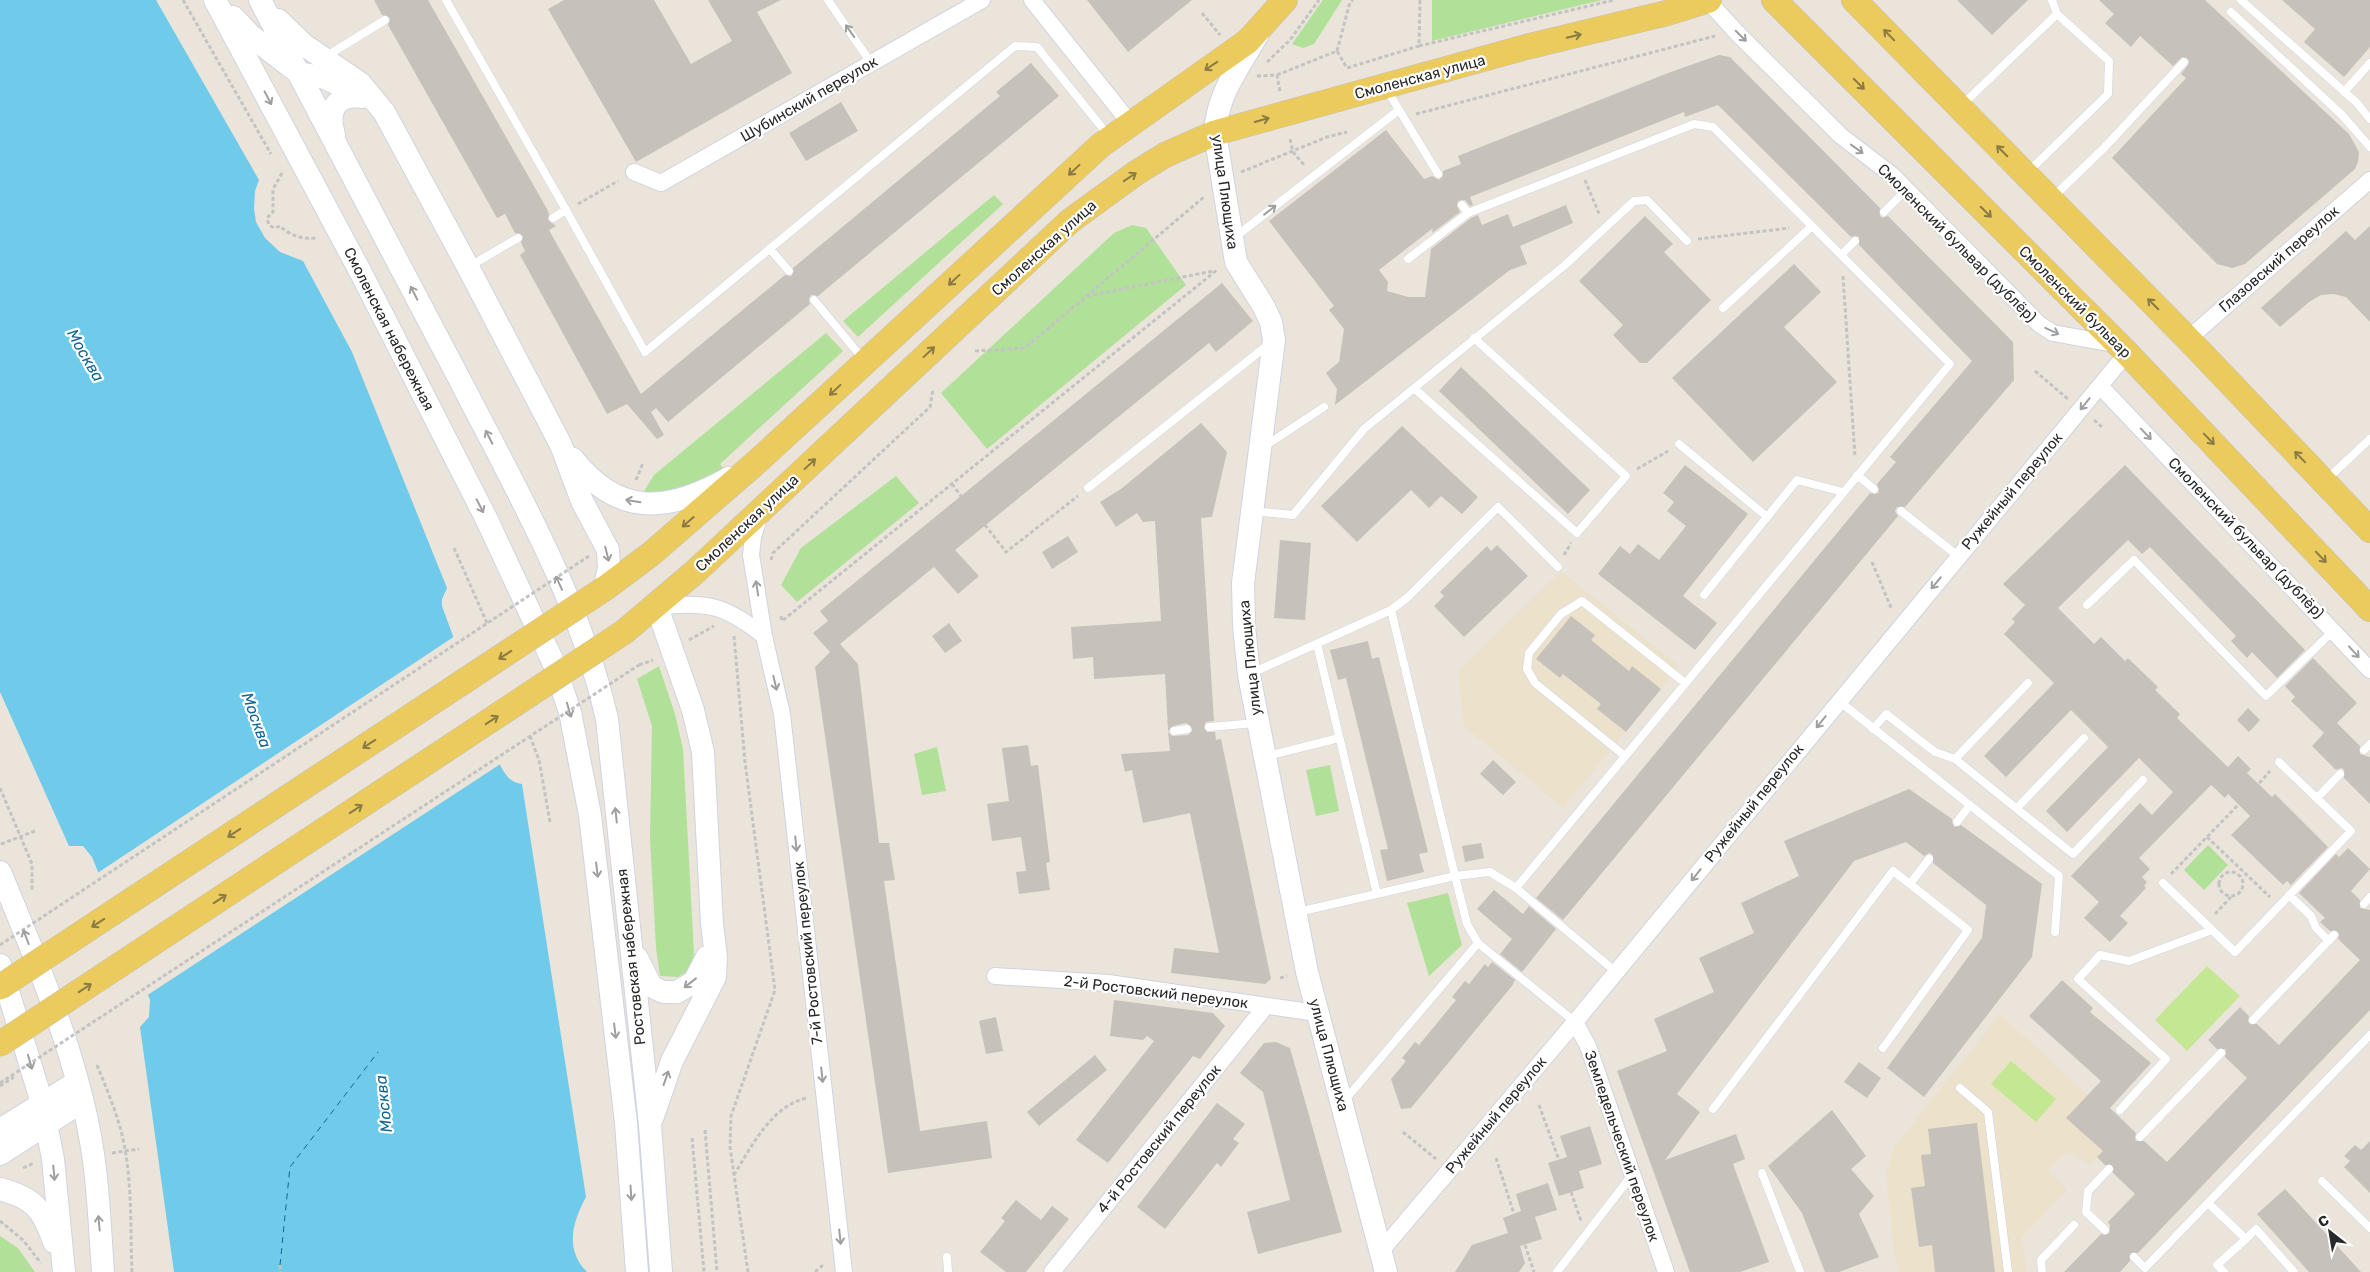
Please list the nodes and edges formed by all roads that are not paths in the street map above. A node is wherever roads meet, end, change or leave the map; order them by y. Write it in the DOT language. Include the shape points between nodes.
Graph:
graph roads {
  1 [pos="216,0"];
  2 [pos="260,0"];
  3 [pos="446,0"];
  4 [pos="828,0"];
  5 [pos="982,0"];
  6 [pos="1032,0"];
  7 [pos="1284,0"];
  8 [pos="1708,0"];
  9 [pos="1774,0"];
  10 [pos="1854,0"];
  11 [pos="2052,0"];
  12 [pos="2240,0"];
  13 [pos="2231,12"];
  14 [pos="2057,14"];
  15 [pos="386,20"];
  16 [pos="1263,26"];
  17 [pos="324,58"];
  18 [pos="2184,62"];
  19 [pos="871,63"];
  20 [pos="2370,63"];
  21 [pos="298,73"];
  22 [pos="1384,86"];
  23 [pos="2344,92"];
  24 [pos="363,97"];
  25 [pos="1960,108"];
  26 [pos="384,112"];
  27 [pos="1401,113"];
  28 [pos="2370,119"];
  29 [pos="1130,123"];
  30 [pos="1215,133"];
  31 [pos="1110,138"];
  32 [pos="337,146"];
  33 [pos="2370,146"];
  34 [pos="634,172"];
  35 [pos="1438,174"];
  36 [pos="2026,174"];
  37 [pos="2370,180"];
  38 [pos="1906,190"];
  39 [pos="2051,200"];
  40 [pos="1462,205"];
  41 [pos="566,210"];
  42 [pos="1884,212"];
  43 [pos="1468,213"];
  44 [pos="553,218"];
  45 [pos="1812,226"];
  46 [pos="518,238"];
  47 [pos="1231,240"];
  48 [pos="1687,241"];
  49 [pos="1855,241"];
  50 [pos="770,249"];
  51 [pos="1841,255"];
  52 [pos="1408,259"];
  53 [pos="468,267"];
  54 [pos="789,271"];
  55 [pos="814,300"];
  56 [pos="1723,308"];
  57 [pos="1474,338"];
  58 [pos="2188,338"];
  59 [pos="1274,340"];
  60 [pos="2123,349"];
  61 [pos="865,362"];
  62 [pos="2100,386"];
  63 [pos="1414,389"];
  64 [pos="1324,407"];
  65 [pos="2370,440"];
  66 [pos="1679,444"];
  67 [pos="561,445"];
  68 [pos="1261,449"];
  69 [pos="759,460"];
  70 [pos="1857,475"];
  71 [pos="2324,482"];
  72 [pos="1088,488"];
  73 [pos="1874,489"];
  74 [pos="1843,492"];
  75 [pos="762,509"];
  76 [pos="1251,511"];
  77 [pos="1901,511"];
  78 [pos="1766,516"];
  79 [pos="2367,522"];
  80 [pos="1958,556"];
  81 [pos="1558,567"];
  82 [pos="604,589"];
  83 [pos="1704,595"];
  84 [pos="2087,605"];
  85 [pos="657,607"];
  86 [pos="2370,609"];
  87 [pos="1391,610"];
  88 [pos="2334,630"];
  89 [pos="764,636"];
  90 [pos="1316,644"];
  91 [pos="554,664"];
  92 [pos="2370,670"];
  93 [pos="1249,675"];
  94 [pos="1685,683"];
  95 [pos="2028,684"];
  96 [pos="1839,700"];
  97 [pos="1257,723"];
  98 [pos="1209,727"];
  99 [pos="1187,729"];
  100 [pos="1873,729"];
  101 [pos="1174,731"];
  102 [pos="1339,738"];
  103 [pos="2084,738"];
  104 [pos="2370,744"];
  105 [pos="2364,750"];
  106 [pos="1625,756"];
  107 [pos="1264,757"];
  108 [pos="1955,759"];
  109 [pos="2280,762"];
  110 [pos="2340,774"];
  111 [pos="2143,780"];
  112 [pos="2317,798"];
  113 [pos="1970,806"];
  114 [pos="2017,808"];
  115 [pos="1957,822"];
  116 [pos="1929,859"];
  117 [pos="1455,876"];
  118 [pos="2163,883"];
  119 [pos="1910,884"];
  120 [pos="2,885"];
  121 [pos="1516,888"];
  122 [pos="1377,894"];
  123 [pos="2290,895"];
  124 [pos="2370,897"];
  125 [pos="2364,904"];
  126 [pos="1294,913"];
  127 [pos="712,924"];
  128 [pos="2212,930"];
  129 [pos="2055,932"];
  130 [pos="629,939"];
  131 [pos="1478,943"];
  132 [pos="0,966"];
  133 [pos="1616,972"];
  134 [pos="995,976"];
  135 [pos="0,988"];
  136 [pos="1266,1006"];
  137 [pos="1317,1013"];
  138 [pos="2253,1020"];
  139 [pos="1575,1022"];
  140 [pos="2370,1034"];
  141 [pos="0,1044"];
  142 [pos="1883,1048"];
  143 [pos="2221,1053"];
  144 [pos="1960,1088"];
  145 [pos="79,1092"];
  146 [pos="1342,1104"];
  147 [pos="1713,1108"];
  148 [pos="2120,1110"];
  149 [pos="44,1114"];
  150 [pos="650,1124"];
  151 [pos="0,1130"];
  152 [pos="2140,1137"];
  153 [pos="0,1154"];
  154 [pos="2109,1169"];
  155 [pos="1762,1173"];
  156 [pos="1632,1175"];
  157 [pos="2322,1181"];
  158 [pos="0,1189"];
  159 [pos="2208,1203"];
  160 [pos="2074,1225"];
  161 [pos="2370,1228"];
  162 [pos="2105,1230"];
  163 [pos="2246,1239"];
  164 [pos="947,1257"];
  165 [pos="2134,1257"];
  166 [pos="1383,1262"];
  167 [pos="57,1271"];
  168 [pos="103,1272"];
  169 [pos="637,1272"];
  170 [pos="661,1272"];
  171 [pos="844,1272"];
  172 [pos="948,1272"];
  173 [pos="1052,1272"];
  174 [pos="1557,1272"];
  175 [pos="1666,1272"];
  176 [pos="1800,1272"];
  177 [pos="2008,1272"];
  178 [pos="2042,1272"];
  179 [pos="2224,1272"];
  180 [pos="2294,1272"];
  1 -- 21 [label="main road" via="251,36"];
  1 -- 91 [label="main road, Смоленская набережная, one-way" via="477,500"];
  2 -- 17 [label="main road" via="304,45"];
  2 -- 21 [label="main road"];
  3 -- 41 [label="lane"];
  19 -- 4 [label="lane, one-way"];
  5 -- 19 [label="street, Шубинский переулок"];
  6 -- 29 [label="street"];
  7 -- 16 [label="main road"];
  22 -- 8 [label="main road, Смоленская улица, one-way"];
  8 -- 38 [label="street, Смоленский бульвар (дублёр), one-way" via="1841,136 1892,175"];
  9 -- 60 [label="main road, Смоленский бульвар, one-way"];
  25 -- 10 [label="main road, one-way"];
  11 -- 14 [label="lane"];
  12 -- 23 [label="lane"];
  13 -- 33 [label="lane" via="2342,115"];
  14 -- 25 [label="lane"];
  14 -- 36 [label="lane" via="2109,61 2108,94"];
  15 -- 17 [label="lane"];
  16 -- 29 [label="main road, one-way" via="1233,52"];
  16 -- 30 [label="main road, улица Плющиха" via="1222,93"];
  17 -- 26 [label="main road" via="360,82"];
  18 -- 39 [label="lane"];
  19 -- 34 [label="street, Шубинский переулок" via="661,183"];
  20 -- 23 [label="lane"];
  21 -- 24 [label="main road" via="325,78"];
  21 -- 32 [label="main road"];
  22 -- 27 [label="lane"];
  30 -- 22 [label="main road, Смоленская улица, one-way"];
  23 -- 28 [label="lane"];
  24 -- 26 [label="main road"];
  24 -- 32 [label="main road" via="342,99 335,106 332,126"];
  36 -- 25 [label="main road, one-way"];
  26 -- 53 [label="main road"];
  27 -- 35 [label="lane"];
  47 -- 27 [label="lane, one-way" via="1382,122"];
  29 -- 31 [label="main road"];
  30 -- 47 [label="main road, улица Плющиха"];
  75 -- 30 [label="main road, Смоленская улица, one-way" via="1070,221 1136,173"];
  31 -- 50 [label="lane" via="1037,47 1015,46"];
  31 -- 61 [label="main road, one-way"];
  130 -- 32 [label="main road, Ростовская набережная, one-way" via="606,719 586,644 529,514"];
  36 -- 39 [label="main road"];
  37 -- 58 [label="street, Глазовский переулок"];
  38 -- 42 [label="lane"];
  38 -- 60 [label="street, Смоленский бульвар (дублёр), one-way" via="2039,324 2053,333"];
  58 -- 39 [label="main road, one-way"];
  40 -- 43 [label="lane"];
  41 -- 44 [label="lane"];
  41 -- 50 [label="lane" via="645,352"];
  43 -- 45 [label="lane" via="1694,124 1713,127"];
  43 -- 52 [label="lane"];
  45 -- 51 [label="lane"];
  45 -- 56 [label="lane"];
  46 -- 53 [label="lane"];
  47 -- 59 [label="main road, улица Плющиха" via="1236,262 1271,322"];
  48 -- 57 [label="lane" via="1647,200 1634,201 1565,265"];
  49 -- 51 [label="lane"];
  50 -- 54 [label="lane"];
  51 -- 70 [label="lane" via="1950,364"];
  53 -- 67 [label="main road"];
  55 -- 61 [label="lane"];
  57 -- 63 [label="lane"];
  57 -- 63 [label="lane" via="1626,476 1577,533"];
  71 -- 58 [label="main road, one-way"];
  59 -- 68 [label="main road, улица Плющиха"];
  59 -- 72 [label="lane"];
  60 -- 62 [label="street, Ружейный переулок"];
  60 -- 86 [label="main road, Смоленский бульвар, one-way"];
  61 -- 69 [label="main road, one-way"];
  62 -- 80 [label="street, Ружейный переулок, one-way"];
  62 -- 88 [label="street, Смоленский бульвар (дублёр), one-way"];
  63 -- 76 [label="lane" via="1364,429 1293,515"];
  64 -- 68 [label="lane"];
  65 -- 71 [label="lane"];
  66 -- 78 [label="lane"];
  69 -- 67 [label="main road, one-way" via="706,491 676,501 652,504 627,501 610,494 584,474"];
  67 -- 82 [label="main road, one-way" via="582,501 608,550 609,570"];
  68 -- 76 [label="main road, улица Плющиха"];
  69 -- 82 [label="main road, one-way" via="651,554"];
  70 -- 73 [label="lane"];
  70 -- 74 [label="lane"];
  71 -- 79 [label="main road"];
  74 -- 78 [label="lane" via="1797,480"];
  74 -- 94 [label="lane"];
  75 -- 85 [label="main road, Смоленская улица"];
  89 -- 75 [label="street, 7-й Ростовский переулок, one-way" via="751,555"];
  76 -- 93 [label="main road, улица Плющиха" via="1243,583"];
  77 -- 80 [label="lane"];
  78 -- 83 [label="lane"];
  80 -- 96 [label="street, Ружейный переулок, one-way"];
  81 -- 87 [label="lane" via="1498,507"];
  82 -- 135 [label="main road, one-way, bridge"];
  84 -- 88 [label="lane" via="2134,560 2266,696"];
  85 -- 89 [label="street" via="692,604 726,610"];
  85 -- 127 [label="main road" via="674,649 703,752"];
  141 -- 85 [label="main road, Смоленская улица, one-way, bridge" via="624,632"];
  87 -- 90 [label="lane"];
  87 -- 117 [label="lane"];
  88 -- 92 [label="street, Смоленский бульвар (дублёр), one-way"];
  89 -- 171 [label="street, 7-й Ростовский переулок, one-way" via="782,714"];
  90 -- 93 [label="lane"];
  90 -- 102 [label="lane"];
  91 -- 169 [label="main road, Ростовская набережная, one-way" via="570,712 590,816 626,1123"];
  93 -- 97 [label="main road, улица Плющиха"];
  94 -- 106 [label="lane"];
  94 -- 106 [label="lane" via="1582,600 1561,614 1530,653 1527,669 1535,683"];
  95 -- 108 [label="lane"];
  96 -- 100 [label="lane"];
  96 -- 133 [label="street, Ружейный переулок, one-way"];
  97 -- 98 [label="lane"];
  97 -- 107 [label="main road, улица Плющиха"];
  99 -- 101 [label="lane"];
  100 -- 108 [label="lane" via="1886,714 1934,752"];
  100 -- 113 [label="lane"];
  102 -- 107 [label="lane"];
  102 -- 122 [label="lane"];
  103 -- 114 [label="lane"];
  104 -- 105 [label="lane"];
  106 -- 121 [label="lane"];
  107 -- 126 [label="main road, улица Плющиха"];
  108 -- 114 [label="lane"];
  109 -- 112 [label="lane"];
  110 -- 112 [label="lane"];
  111 -- 114 [label="lane" via="2073,854"];
  112 -- 123 [label="lane" via="2351,831"];
  113 -- 115 [label="lane"];
  113 -- 129 [label="lane" via="2059,876"];
  116 -- 119 [label="lane"];
  117 -- 121 [label="lane" via="1490,872"];
  117 -- 122 [label="lane"];
  117 -- 131 [label="lane" via="1466,924"];
  118 -- 128 [label="lane"];
  119 -- 142 [label="lane" via="1968,930"];
  119 -- 147 [label="lane" via="1894,871"];
  145 -- 120 [label="main road, one-way" via="48,994"];
  121 -- 133 [label="lane"];
  122 -- 126 [label="lane"];
  123 -- 128 [label="lane" via="2235,952"];
  123 -- 138 [label="lane" via="2311,916 2316,928 2331,938"];
  124 -- 125 [label="lane"];
  126 -- 137 [label="main road, улица Плющиха"];
  127 -- 130 [label="main road, one-way" via="707,958 694,982 677,992 663,992 651,986"];
  150 -- 127 [label="main road, one-way" via="672,1062 715,977"];
  128 -- 148 [label="lane" via="2129,961 2100,955 2078,979 2166,1059"];
  130 -- 150 [label="main road, Ростовская набережная"];
  131 -- 139 [label="lane"];
  131 -- 146 [label="lane"];
  132 -- 149 [label="main road, one-way"];
  133 -- 139 [label="street, Ружейный переулок"];
  134 -- 136 [label="street, 2-й Ростовский переулок" via="1108,984"];
  136 -- 137 [label="street, 2-й Ростовский переулок"];
  136 -- 173 [label="street, 4-й Ростовский переулок"];
  137 -- 146 [label="main road, улица Плющиха"];
  139 -- 156 [label="street, Земледельческий переулок" via="1588,1046"];
  139 -- 166 [label="street, Ружейный переулок" via="1449,1169"];
  140 -- 159 [label="lane"];
  143 -- 152 [label="lane"];
  144 -- 177 [label="lane" via="1988,1112"];
  145 -- 149 [label="main road"];
  168 -- 145 [label="main road, one-way" via="93,1155"];
  146 -- 166 [label="main road, улица Плющиха"];
  149 -- 151 [label="main road"];
  149 -- 153 [label="main road"];
  149 -- 167 [label="main road, one-way" via="52,1159"];
  150 -- 170 [label="main road, Ростовская набережная"];
  154 -- 162 [label="lane" via="2088,1192 2086,1212"];
  155 -- 176 [label="lane"];
  156 -- 174 [label="lane"];
  156 -- 175 [label="street, Земледельческий переулок"];
  157 -- 161 [label="lane"];
  158 -- 167 [label="main road" via="30,1200 43,1215"];
  159 -- 163 [label="lane"];
  159 -- 165 [label="lane" via="2145,1268"];
  160 -- 178 [label="lane" via="2041,1260"];
  163 -- 179 [label="lane" via="2217,1265"];
  163 -- 180 [label="lane" via="2256,1229"];
  164 -- 172 [label="lane"];
}
